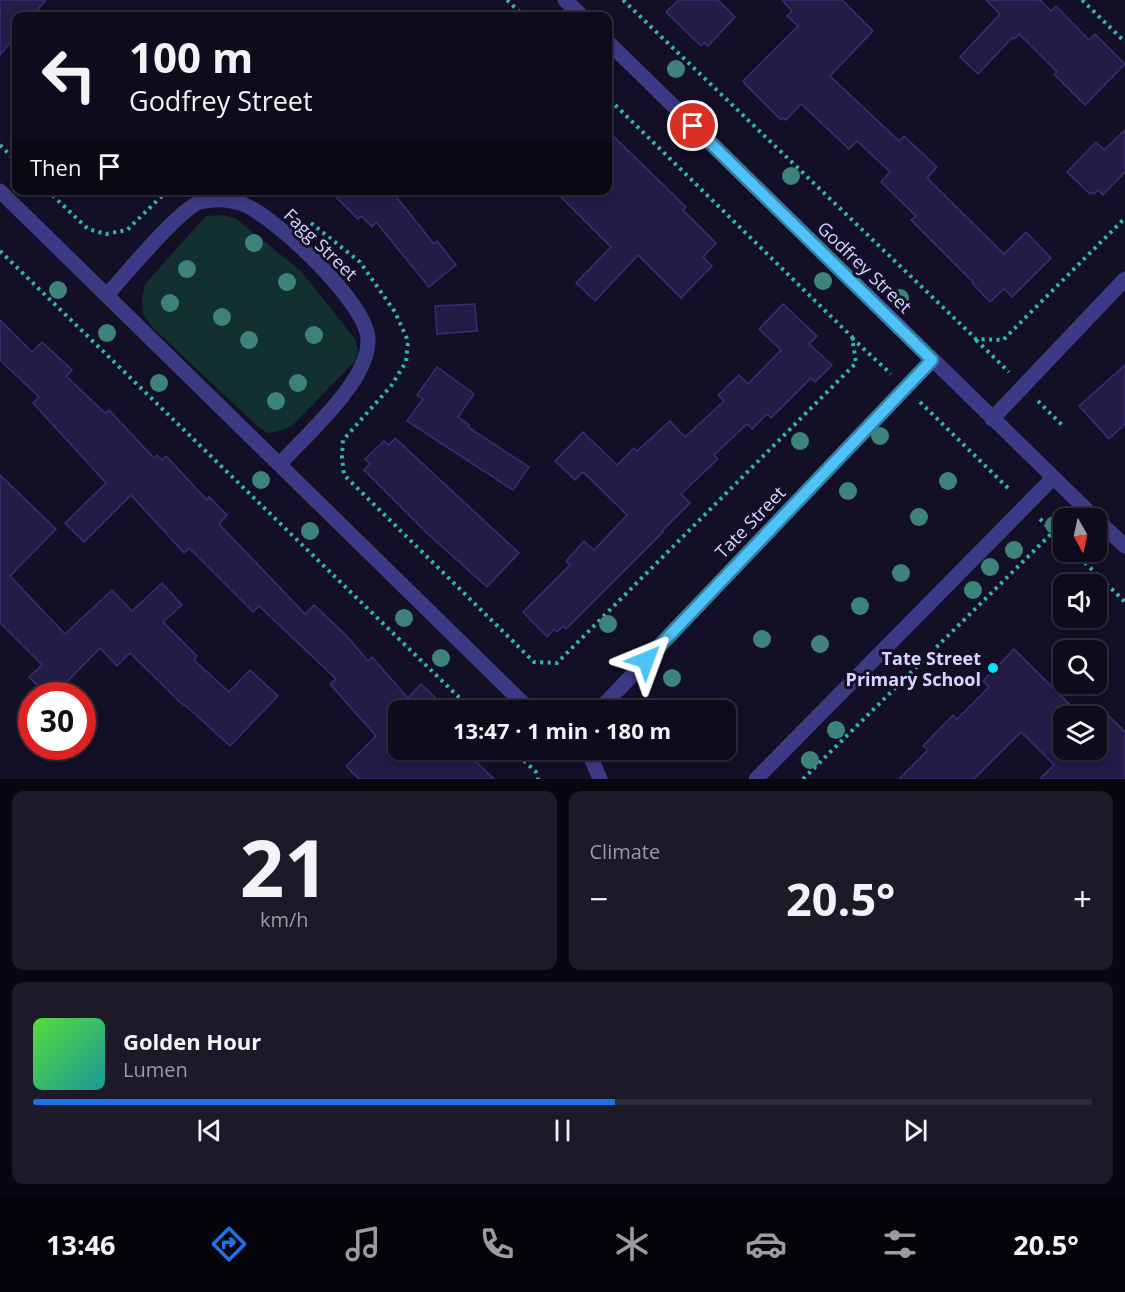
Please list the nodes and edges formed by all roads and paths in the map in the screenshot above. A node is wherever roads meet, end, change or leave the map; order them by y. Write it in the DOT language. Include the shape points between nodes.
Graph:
graph roads {
  1 [pos="507,0"];
  2 [pos="565,0"];
  3 [pos="623,0"];
  4 [pos="1082,0"];
  5 [pos="520,12"];
  6 [pos="578,12"];
  7 [pos="1125,42"];
  8 [pos="612,46"];
  9 [pos="612,102"];
  10 [pos="0,145"];
  11 [pos="12,157"];
  12 [pos="0,191"];
  13 [pos="52,195"];
  14 [pos="163,195"];
  15 [pos="1125,218"];
  16 [pos="309,221"];
  17 [pos="0,251"];
  18 [pos="1125,279"];
  19 [pos="107,295"];
  20 [pos="852,337"];
  21 [pos="932,360"];
  22 [pos="905,387"];
  23 [pos="992,419"];
  24 [pos="280,464"];
  25 [pos="1053,478"];
  26 [pos="1025,505"];
  27 [pos="1084,508"];
  28 [pos="1107,529"];
  29 [pos="1053,532"];
  30 [pos="1125,546"];
  31 [pos="1084,562"];
  32 [pos="1125,602"];
  33 [pos="462,700"];
  34 [pos="520,700"];
  35 [pos="608,700"];
  36 [pos="523,760"];
  37 [pos="593,760"];
  38 [pos="538,779"];
  39 [pos="600,779"];
  40 [pos="756,779"];
  41 [pos="803,779"];
  1 -- 5 [label="path"];
  2 -- 6 [label="street"];
  3 -- 15 [label="path" via="976,339 1003,340"];
  4 -- 7 [label="path"];
  8 -- 21 [label="street, Godfrey Street"];
  9 -- 20 [label="path"];
  10 -- 11 [label="path"];
  12 -- 19 [label="street"];
  13 -- 14 [label="path" via="88,229 106,234 127,230"];
  16 -- 20 [label="path" via="360,262 395,312 408,340 406,363 343,440 344,475 534,662 556,663 856,363"];
  17 -- 33 [label="path"];
  18 -- 23 [label="street"];
  19 -- 24 [label="street"];
  19 -- 24 [label="street, Fagg Street" via="182,214 201,202 218,199 247,206 295,243 353,303 368,340 364,363 351,387"];
  20 -- 22 [label="path"];
  21 -- 22 [label="street, Tate Street"];
  21 -- 23 [label="street, Godfrey Street"];
  22 -- 26 [label="path"];
  22 -- 35 [label="street, Tate Street"];
  23 -- 25 [label="street, Godfrey Street"];
  24 -- 34 [label="street"];
  25 -- 26 [label="street"];
  25 -- 27 [label="street, Godfrey Street"];
  26 -- 29 [label="path"];
  26 -- 40 [label="street"];
  28 -- 30 [label="street, Godfrey Street"];
  29 -- 41 [label="path"];
  31 -- 32 [label="path"];
  36 -- 38 [label="path"];
  37 -- 39 [label="street"];
}
